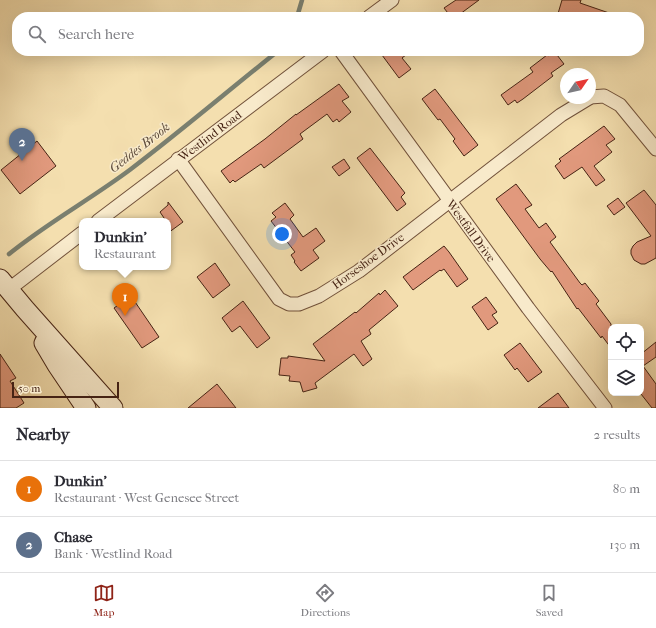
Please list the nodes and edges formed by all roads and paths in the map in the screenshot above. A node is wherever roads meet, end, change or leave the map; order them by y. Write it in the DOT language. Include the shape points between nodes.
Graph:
graph roads {
  1 [pos="392,0"];
  2 [pos="376,12"];
  3 [pos="316,56"];
  4 [pos="345,56"];
  5 [pos="596,97"];
  6 [pos="580,104"];
  7 [pos="656,149"];
  8 [pos="178,159"];
  9 [pos="449,201"];
  10 [pos="102,218"];
  11 [pos="79,235"];
  12 [pos="4,284"];
  13 [pos="25,309"];
  14 [pos="86,408"];
  15 [pos="113,408"];
  16 [pos="604,408"];
  1 -- 2 [label="street"];
  3 -- 8 [label="street, Westlind Road"];
  4 -- 9 [label="street, Westfall Drive"];
  5 -- 7 [label="street, Horseshoe Drive" via="604,96 620,105"];
  6 -- 9 [label="street, Horseshoe Drive" via="561,115"];
  8 -- 9 [label="street, Horseshoe Drive" via="279,298 289,304 298,304 319,296 359,271"];
  8 -- 10 [label="street, Westlind Road"];
  9 -- 16 [label="street, Westfall Drive"];
  11 -- 12 [label="street"];
  12 -- 13 [label="main road"];
  13 -- 14 [label="main road" via="57,365"];
  13 -- 15 [label="main road"];
}
